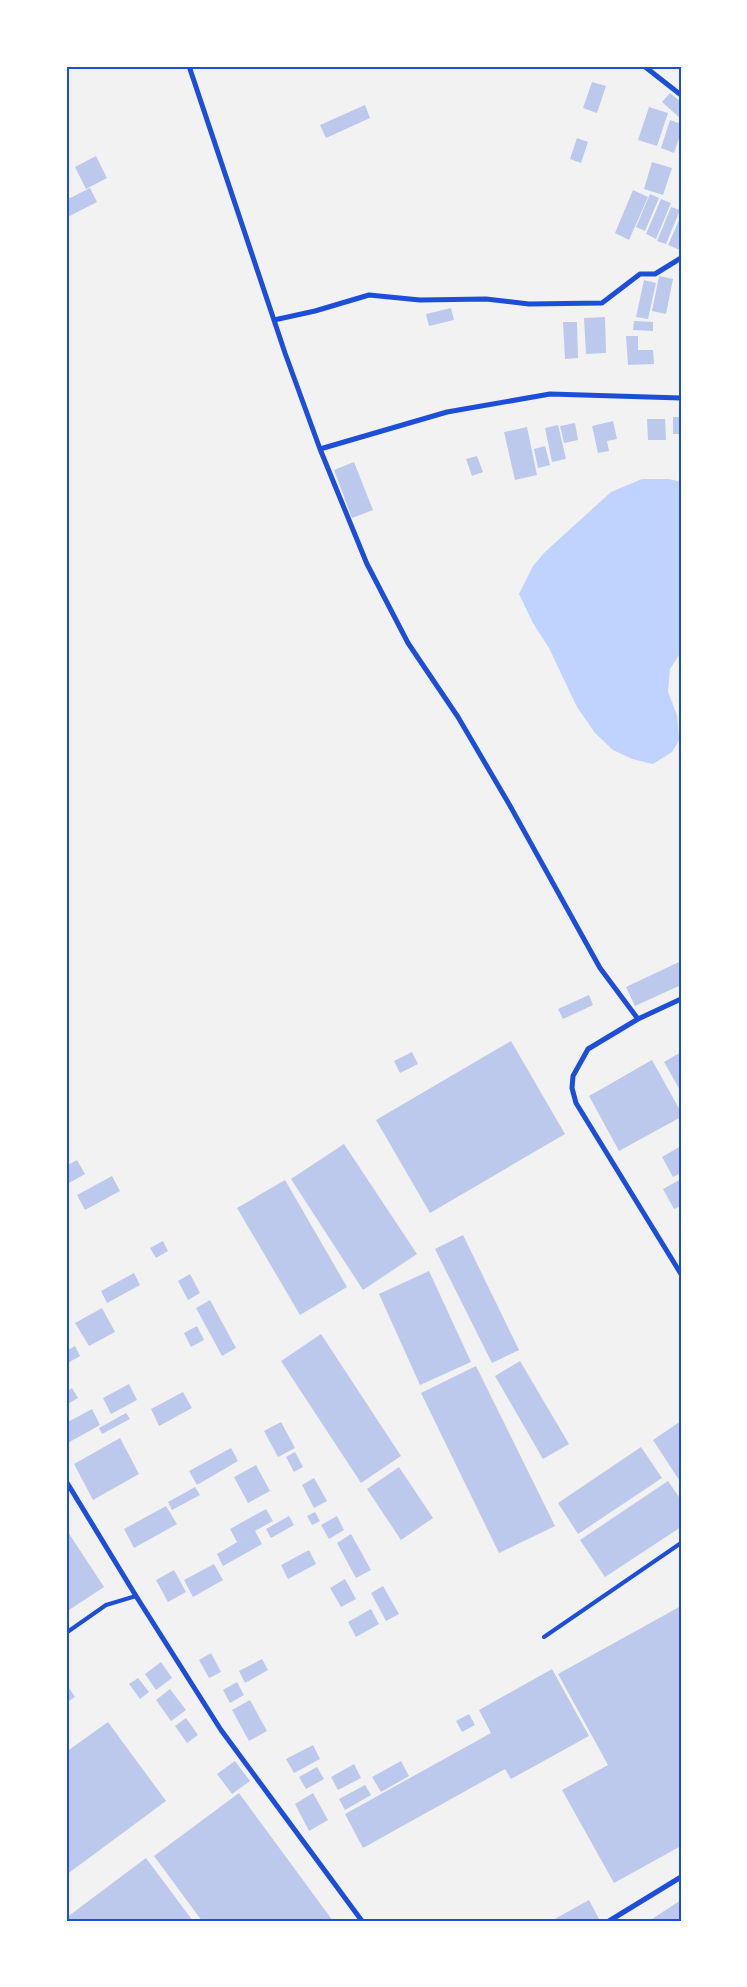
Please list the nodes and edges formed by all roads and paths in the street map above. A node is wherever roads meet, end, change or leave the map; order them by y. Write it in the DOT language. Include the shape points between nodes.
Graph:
graph roads {
  1 [pos="189,66"];
  2 [pos="644,66"];
  3 [pos="681,95"];
  4 [pos="681,258"];
  5 [pos="274,320"];
  6 [pos="681,398"];
  7 [pos="320,449"];
  8 [pos="681,999"];
  9 [pos="638,1020"];
  10 [pos="681,1274"];
  11 [pos="66,1481"];
  12 [pos="681,1543"];
  13 [pos="136,1596"];
  14 [pos="66,1633"];
  15 [pos="544,1636"];
  16 [pos="681,1877"];
  17 [pos="362,1921"];
  18 [pos="609,1921"];
  1 -- 5 [label="street"];
  2 -- 3 [label="street"];
  4 -- 5 [label="street" via="655,274 640,274 602,304 420,300 369,295"];
  5 -- 7 [label="street"];
  6 -- 7 [label="street" via="550,394 447,412"];
  7 -- 9 [label="street" via="368,564 408,643 458,717 600,968"];
  8 -- 9 [label="street"];
  9 -- 10 [label="street" via="588,1049 572,1076 572,1088 576,1104"];
  11 -- 13 [label="street"];
  12 -- 15 [label="lane"];
  13 -- 14 [label="lane" via="106,1605"];
  13 -- 17 [label="street" via="221,1730"];
  16 -- 18 [label="street"];
}
